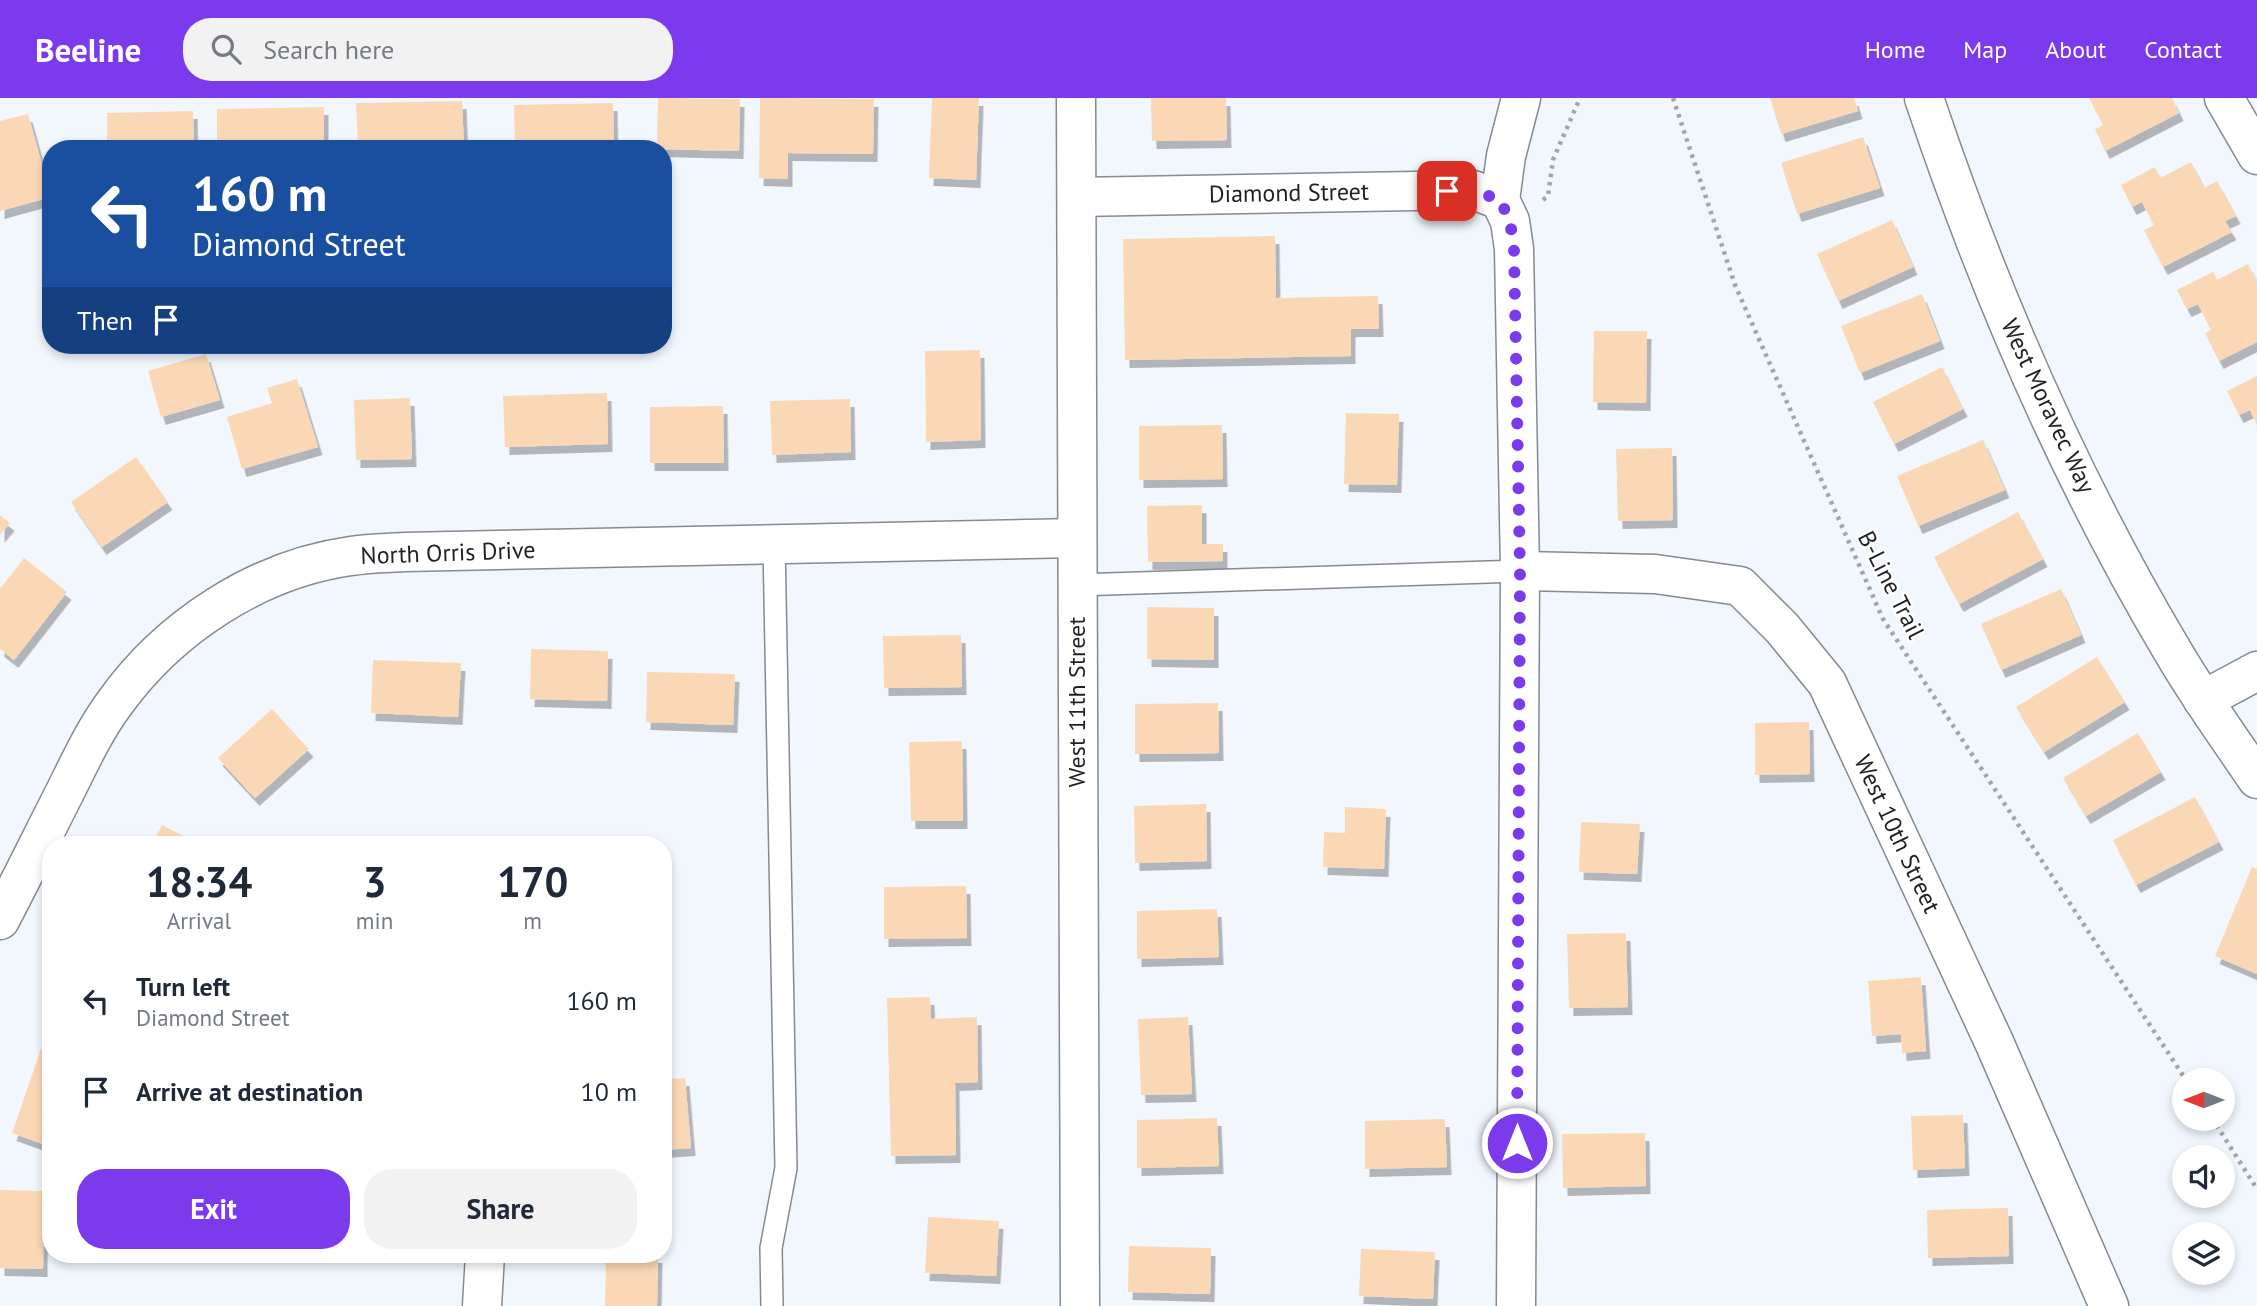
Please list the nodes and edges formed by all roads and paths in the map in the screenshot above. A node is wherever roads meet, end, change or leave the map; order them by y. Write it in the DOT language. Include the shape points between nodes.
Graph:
graph roads {
  1 [pos="1076,98"];
  2 [pos="1521,98"];
  3 [pos="1580,98"];
  4 [pos="1673,98"];
  5 [pos="1924,98"];
  6 [pos="2224,98"];
  7 [pos="2257,155"];
  8 [pos="1077,197"];
  9 [pos="1506,215"];
  10 [pos="1076,538"];
  11 [pos="774,544"];
  12 [pos="1520,571"];
  13 [pos="1076,584"];
  14 [pos="2257,671"];
  15 [pos="2203,700"];
  16 [pos="2257,779"];
  17 [pos="42,836"];
  18 [pos="42,836"];
  19 [pos="0,920"];
  20 [pos="2178,1068"];
  21 [pos="2220,1131"];
  22 [pos="2257,1189"];
  23 [pos="485,1263"];
  24 [pos="482,1306"];
  25 [pos="772,1306"];
  26 [pos="1080,1306"];
  27 [pos="1516,1306"];
  28 [pos="2109,1306"];
  1 -- 8 [label="street, West 11th Street"];
  2 -- 9 [label="street" via="1506,156"];
  3 -- 9 [label="path" via="1553,160 1548,195"];
  4 -- 20 [label="path, B-Line Trail" via="1735,285 1883,618"];
  5 -- 15 [label="street, West Moravec Way" via="1989,278 2053,423 2122,563"];
  6 -- 7 [label="street"];
  8 -- 9 [label="street, Diamond Street" via="1473,190"];
  8 -- 10 [label="street, West 11th Street"];
  9 -- 12 [label="street"];
  10 -- 11 [label="street, North Orris Drive"];
  10 -- 13 [label="street, West 11th Street"];
  11 -- 17 [label="street, North Orris Drive" via="352,555 270,579 196,621 162,649 114,704 89,743"];
  11 -- 25 [label="lane" via="786,1168 771,1248"];
  12 -- 13 [label="lane"];
  12 -- 27 [label="street"];
  12 -- 28 [label="street, West 10th Street" via="1655,574 1740,586 1827,683 1994,1042"];
  13 -- 26 [label="street, West 11th Street"];
  14 -- 15 [label="street"];
  15 -- 16 [label="street, West Moravec Way"];
  18 -- 19 [label="street, North Orris Drive"];
  21 -- 22 [label="path"];
  23 -- 24 [label="street"];
}
